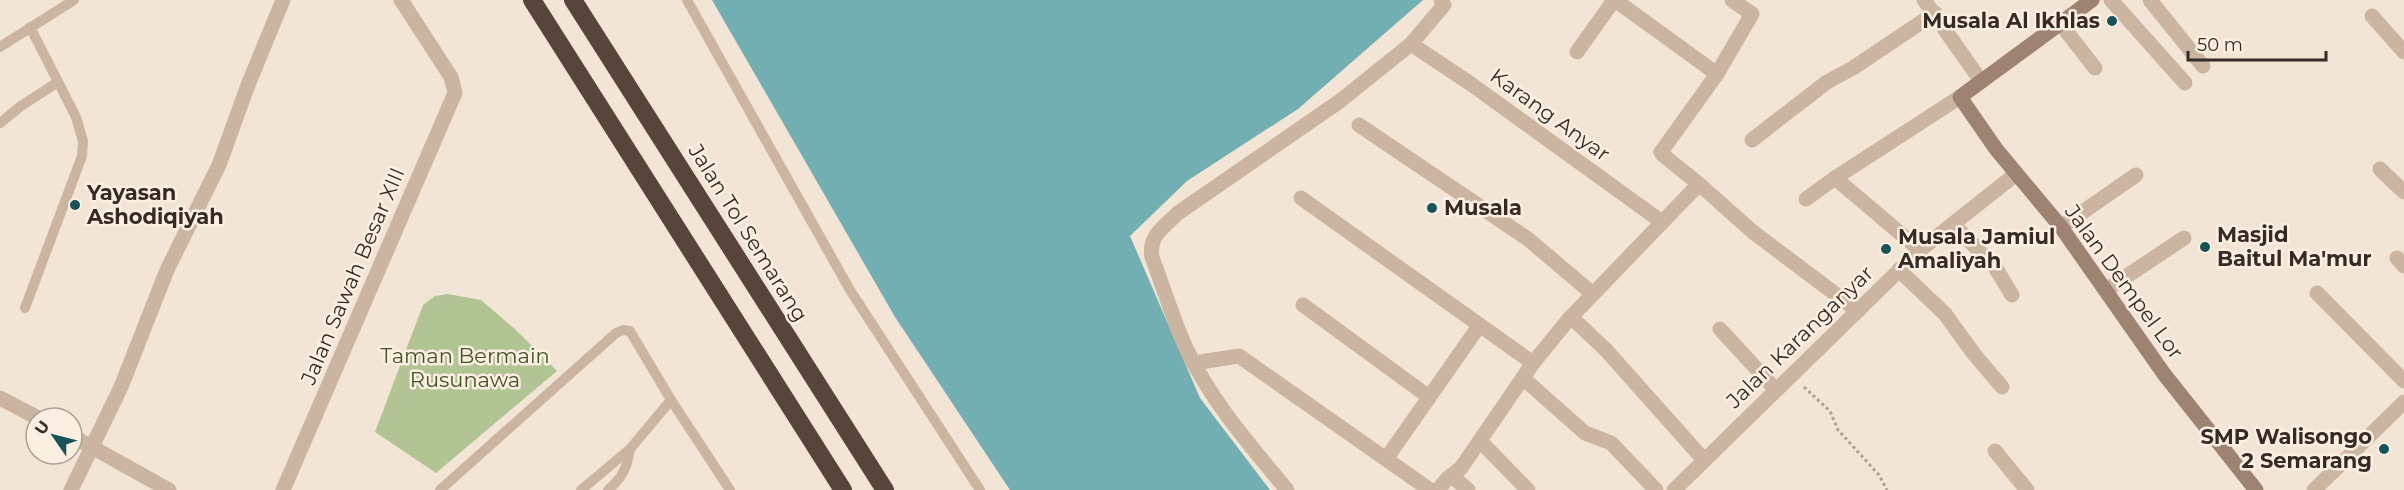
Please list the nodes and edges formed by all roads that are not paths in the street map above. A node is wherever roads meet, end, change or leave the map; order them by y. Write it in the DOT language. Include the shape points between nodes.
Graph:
graph roads {
  1 [pos="74,0"];
  2 [pos="283,0"];
  3 [pos="401,0"];
  4 [pos="532,0"];
  5 [pos="573,0"];
  6 [pos="687,0"];
  7 [pos="1441,0"];
  8 [pos="1614,0"];
  9 [pos="1732,0"];
  10 [pos="1924,0"];
  11 [pos="2092,0"];
  12 [pos="2111,0"];
  13 [pos="2150,0"];
  14 [pos="1935,13"];
  15 [pos="2372,15"];
  16 [pos="2060,23"];
  17 [pos="30,27"];
  18 [pos="1411,44"];
  19 [pos="0,47"];
  20 [pos="2404,51"];
  21 [pos="1577,52"];
  22 [pos="2204,66"];
  23 [pos="2095,68"];
  24 [pos="1717,74"];
  25 [pos="1981,81"];
  26 [pos="58,82"];
  27 [pos="2184,83"];
  28 [pos="1960,97"];
  29 [pos="0,123"];
  30 [pos="1359,125"];
  31 [pos="1752,140"];
  32 [pos="2380,169"];
  33 [pos="2016,174"];
  34 [pos="2136,175"];
  35 [pos="1835,178"];
  36 [pos="1699,184"];
  37 [pos="2404,192"];
  38 [pos="1301,198"];
  39 [pos="1806,200"];
  40 [pos="1662,222"];
  41 [pos="1953,224"];
  42 [pos="2061,227"];
  43 [pos="2184,238"];
  44 [pos="1920,250"];
  45 [pos="1899,270"];
  46 [pos="2106,290"];
  47 [pos="1593,294"];
  48 [pos="2317,294"];
  49 [pos="2012,295"];
  50 [pos="1303,305"];
  51 [pos="25,308"];
  52 [pos="1858,311"];
  53 [pos="1571,316"];
  54 [pos="1479,326"];
  55 [pos="1720,329"];
  56 [pos="1194,363"];
  57 [pos="1533,363"];
  58 [pos="1523,378"];
  59 [pos="2404,381"];
  60 [pos="2002,387"];
  61 [pos="1776,390"];
  62 [pos="1430,397"];
  63 [pos="0,398"];
  64 [pos="671,400"];
  65 [pos="2404,402"];
  66 [pos="24,411"];
  67 [pos="1480,441"];
  68 [pos="84,442"];
  69 [pos="92,446"];
  70 [pos="630,449"];
  71 [pos="1995,452"];
  72 [pos="1386,459"];
  73 [pos="1704,460"];
  74 [pos="1452,476"];
  75 [pos="147,484"];
  76 [pos="71,490"];
  77 [pos="169,490"];
  78 [pos="283,490"];
  79 [pos="440,490"];
  80 [pos="582,490"];
  81 [pos="608,490"];
  82 [pos="730,490"];
  83 [pos="843,490"];
  84 [pos="885,490"];
  85 [pos="980,490"];
  86 [pos="1287,490"];
  87 [pos="1430,490"];
  88 [pos="1438,490"];
  89 [pos="1468,490"];
  90 [pos="1528,490"];
  91 [pos="1656,490"];
  92 [pos="1674,490"];
  93 [pos="2027,490"];
  94 [pos="2256,490"];
  95 [pos="2314,490"];
  1 -- 17 [label="lane"];
  2 -- 69 [label="street" via="219,165 167,270 121,387"];
  3 -- 78 [label="street, Jalan Sawah Besar XIII" via="451,77 454,93"];
  4 -- 83 [label="highway"];
  5 -- 84 [label="highway, Jalan Tol Semarang"];
  6 -- 85 [label="lane" via="850,290"];
  7 -- 18 [label="street" via="1444,5"];
  8 -- 21 [label="street"];
  8 -- 24 [label="street"];
  9 -- 24 [label="street" via="1752,14"];
  10 -- 14 [label="street"];
  11 -- 16 [label="street"];
  12 -- 27 [label="street"];
  13 -- 22 [label="street"];
  14 -- 25 [label="street"];
  14 -- 31 [label="street" via="1827,82"];
  15 -- 20 [label="street"];
  16 -- 23 [label="street"];
  16 -- 25 [label="street"];
  17 -- 19 [label="lane"];
  17 -- 26 [label="lane"];
  18 -- 40 [label="street, Karang Anyar"];
  18 -- 56 [label="street" via="1340,101 1178,213 1156,234 1150,246 1152,258"];
  24 -- 36 [label="street" via="1661,152"];
  25 -- 28 [label="street"];
  26 -- 29 [label="lane"];
  26 -- 51 [label="lane" via="82,134 82,156"];
  28 -- 33 [label="street, Jalan Dempel Lor"];
  28 -- 35 [label="street"];
  30 -- 47 [label="street" via="1528,239"];
  32 -- 37 [label="street"];
  33 -- 41 [label="street, Jalan Karanganyar"];
  33 -- 42 [label="street, Jalan Dempel Lor"];
  34 -- 42 [label="street"];
  35 -- 39 [label="street"];
  35 -- 44 [label="street"];
  36 -- 40 [label="street"];
  36 -- 52 [label="street" via="1753,232"];
  38 -- 54 [label="street"];
  40 -- 47 [label="street"];
  41 -- 44 [label="street, Jalan Karanganyar"];
  41 -- 49 [label="street" via="1995,267"];
  42 -- 46 [label="street, Jalan Dempel Lor"];
  43 -- 46 [label="street"];
  44 -- 45 [label="street, Jalan Karanganyar"];
  45 -- 52 [label="street, Jalan Karanganyar"];
  45 -- 60 [label="street" via="1945,314"];
  46 -- 94 [label="street, Jalan Dempel Lor" via="2164,374"];
  47 -- 53 [label="street"];
  48 -- 59 [label="street"];
  50 -- 62 [label="street"];
  52 -- 61 [label="street, Jalan Karanganyar"];
  53 -- 57 [label="street"];
  53 -- 73 [label="street"];
  54 -- 57 [label="street"];
  54 -- 62 [label="street"];
  55 -- 61 [label="street"];
  56 -- 72 [label="street" via="1239,356"];
  56 -- 86 [label="street" via="1234,425"];
  57 -- 58 [label="street"];
  58 -- 67 [label="street"];
  58 -- 91 [label="street" via="1585,432 1611,443"];
  61 -- 73 [label="street, Jalan Karanganyar"];
  62 -- 72 [label="street"];
  63 -- 66 [label="street"];
  64 -- 70 [label="lane"];
  64 -- 79 [label="lane" via="630,332 623,330"];
  64 -- 82 [label="lane"];
  65 -- 95 [label="street"];
  67 -- 74 [label="street"];
  67 -- 90 [label="street"];
  68 -- 69 [label="street"];
  69 -- 75 [label="street"];
  69 -- 76 [label="street"];
  70 -- 80 [label="lane"];
  70 -- 81 [label="lane" via="627,469"];
  71 -- 93 [label="street"];
  72 -- 87 [label="street"];
  73 -- 92 [label="street, Jalan Karanganyar"];
  74 -- 88 [label="street"];
  74 -- 89 [label="street"];
  75 -- 77 [label="street"];
}
